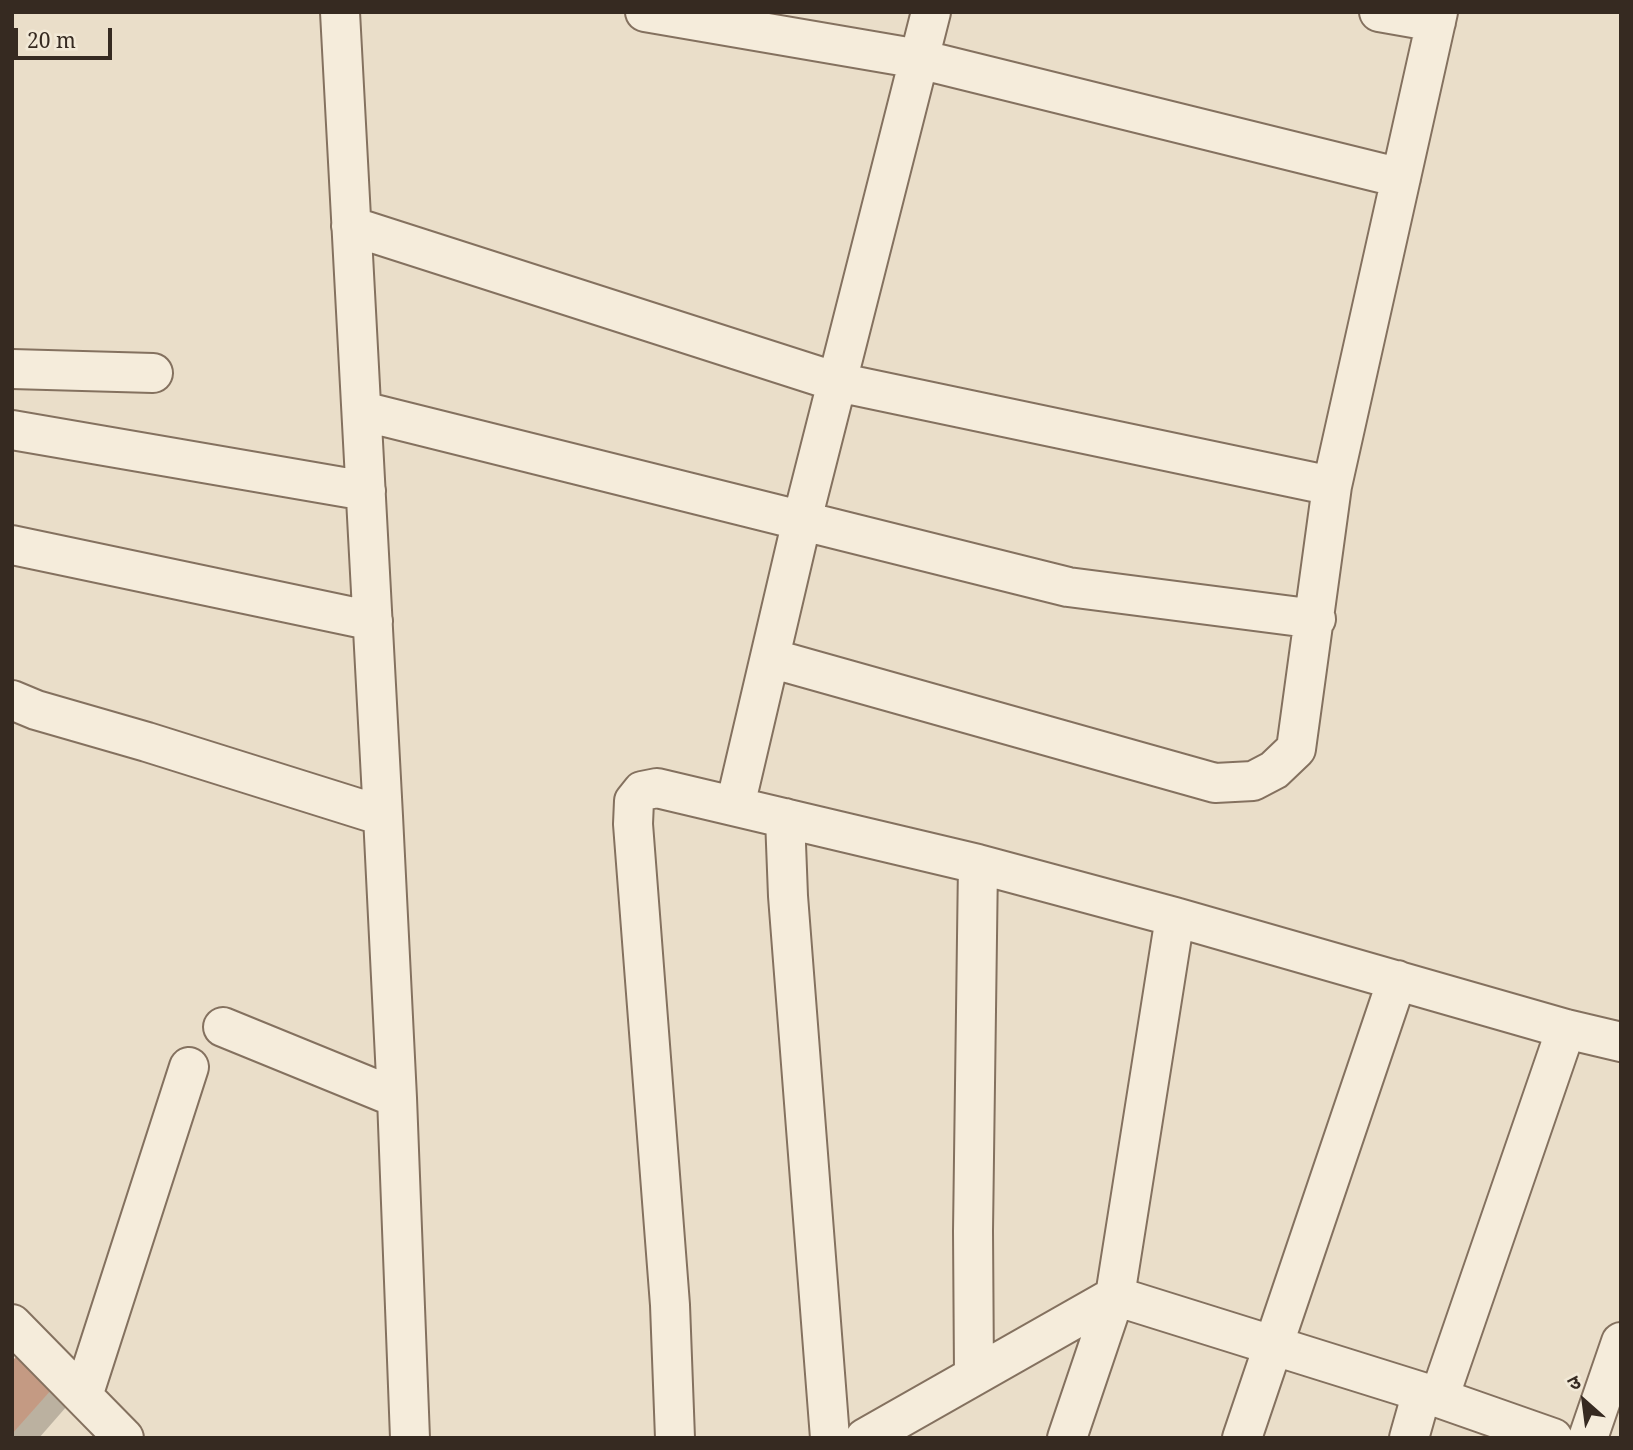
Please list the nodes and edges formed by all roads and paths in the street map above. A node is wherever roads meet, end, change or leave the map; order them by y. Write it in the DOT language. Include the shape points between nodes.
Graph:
graph roads {
  1 [pos="340,12"];
  2 [pos="645,12"];
  3 [pos="931,12"];
  4 [pos="1379,12"];
  5 [pos="1437,17"];
  6 [pos="919,59"];
  7 [pos="1401,178"];
  8 [pos="351,226"];
  9 [pos="12,369"];
  10 [pos="153,373"];
  11 [pos="837,382"];
  12 [pos="362,411"];
  13 [pos="12,430"];
  14 [pos="1332,486"];
  15 [pos="366,491"];
  16 [pos="802,520"];
  17 [pos="12,545"];
  18 [pos="1316,619"];
  19 [pos="373,621"];
  20 [pos="770,658"];
  21 [pos="12,700"];
  22 [pos="735,806"];
  23 [pos="383,817"];
  24 [pos="785,818"];
  25 [pos="978,864"];
  26 [pos="1175,916"];
  27 [pos="1397,980"];
  28 [pos="223,1027"];
  29 [pos="1566,1029"];
  30 [pos="1621,1042"];
  31 [pos="189,1067"];
  32 [pos="397,1098"];
  33 [pos="1115,1296"];
  34 [pos="12,1324"];
  35 [pos="1621,1342"];
  36 [pos="1273,1345"];
  37 [pos="974,1374"];
  38 [pos="83,1395"];
  39 [pos="1431,1395"];
  40 [pos="124,1438"];
  41 [pos="410,1438"];
  42 [pos="675,1438"];
  43 [pos="830,1438"];
  44 [pos="865,1438"];
  45 [pos="1068,1438"];
  46 [pos="1242,1438"];
  47 [pos="1409,1438"];
  48 [pos="1553,1438"];
  49 [pos="1588,1438"];
  1 -- 8 [label="street"];
  2 -- 6 [label="street"];
  3 -- 6 [label="street"];
  4 -- 5 [label="street"];
  5 -- 7 [label="street"];
  6 -- 7 [label="street"];
  6 -- 11 [label="street"];
  7 -- 14 [label="street"];
  8 -- 11 [label="street"];
  8 -- 12 [label="street"];
  9 -- 10 [label="street"];
  11 -- 14 [label="street"];
  11 -- 16 [label="street"];
  12 -- 15 [label="street"];
  12 -- 16 [label="street"];
  13 -- 15 [label="street"];
  14 -- 18 [label="street"];
  15 -- 19 [label="street"];
  16 -- 18 [label="street" via="1068,587"];
  16 -- 20 [label="street"];
  17 -- 19 [label="street"];
  18 -- 20 [label="street" via="1296,749 1253,781 1215,783"];
  19 -- 23 [label="street"];
  20 -- 22 [label="street"];
  21 -- 23 [label="street"];
  22 -- 24 [label="street"];
  22 -- 42 [label="street" via="657,788 642,791 634,801 670,1305"];
  23 -- 32 [label="street"];
  24 -- 25 [label="street"];
  24 -- 43 [label="street"];
  25 -- 26 [label="street"];
  25 -- 37 [label="street"];
  26 -- 27 [label="street"];
  26 -- 33 [label="street"];
  27 -- 29 [label="street"];
  27 -- 36 [label="street"];
  28 -- 32 [label="street"];
  29 -- 30 [label="street"];
  29 -- 39 [label="street"];
  31 -- 38 [label="street"];
  32 -- 41 [label="street"];
  33 -- 36 [label="street"];
  33 -- 37 [label="street"];
  33 -- 45 [label="street"];
  34 -- 38 [label="street"];
  35 -- 49 [label="street"];
  36 -- 39 [label="street"];
  36 -- 46 [label="street"];
  37 -- 44 [label="street"];
  38 -- 40 [label="street"];
  39 -- 47 [label="street"];
  39 -- 48 [label="street"];
}
